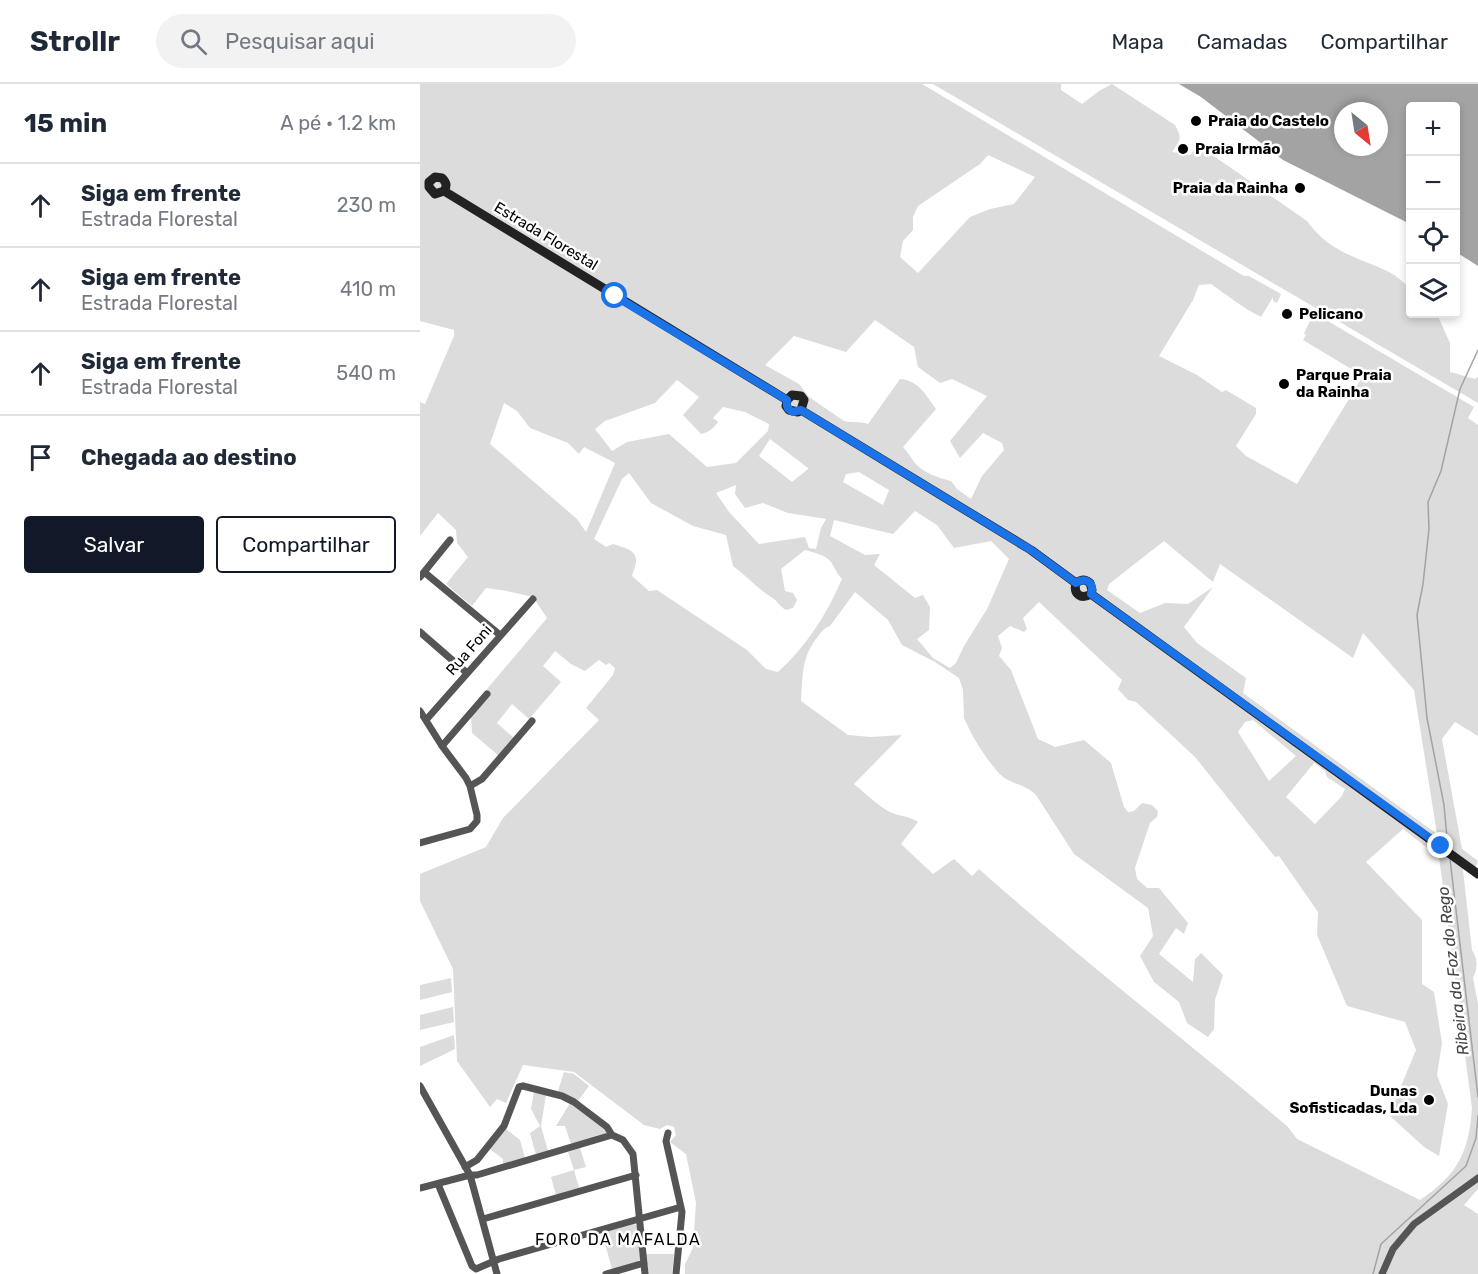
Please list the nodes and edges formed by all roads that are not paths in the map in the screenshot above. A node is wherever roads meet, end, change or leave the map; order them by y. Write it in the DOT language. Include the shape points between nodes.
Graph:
graph roads {
  1 [pos="420,177"];
  2 [pos="450,540"];
  3 [pos="422,575"];
  4 [pos="533,599"];
  5 [pos="420,632"];
  6 [pos="500,635"];
  7 [pos="466,673"];
  8 [pos="487,694"];
  9 [pos="420,711"];
  10 [pos="426,720"];
  11 [pos="532,721"];
  12 [pos="442,746"];
  13 [pos="470,786"];
  14 [pos="420,843"];
  15 [pos="1478,874"];
  16 [pos="420,1086"];
  17 [pos="668,1133"];
  18 [pos="612,1135"];
  19 [pos="465,1167"];
  20 [pos="470,1175"];
  21 [pos="636,1175"];
  22 [pos="1478,1179"];
  23 [pos="438,1184"];
  24 [pos="420,1188"];
  25 [pos="681,1207"];
  26 [pos="483,1219"];
  27 [pos="640,1219"];
  28 [pos="495,1263"];
  29 [pos="644,1263"];
  30 [pos="497,1274"];
  31 [pos="606,1274"];
  32 [pos="645,1274"];
  33 [pos="676,1274"];
  34 [pos="1382,1274"];
  1 -- 15 [label="main road, Estrada Florestal" via="429,182 435,194 444,191 787,400 789,410 801,410 1031,550 1076,583 1086,580 1092,586 1091,594"];
  2 -- 3 [label="street"];
  3 -- 6 [label="street"];
  4 -- 6 [label="street, Rua Foni"];
  5 -- 7 [label="street"];
  6 -- 7 [label="street, Rua Foni"];
  7 -- 10 [label="street, Rua Foni"];
  8 -- 12 [label="street"];
  9 -- 10 [label="street"];
  10 -- 12 [label="street"];
  11 -- 13 [label="street" via="482,779"];
  12 -- 13 [label="street"];
  13 -- 14 [label="street" via="477,815 474,826"];
  16 -- 19 [label="street"];
  17 -- 25 [label="street" via="666,1141"];
  18 -- 19 [label="street" via="607,1127 568,1099 523,1086 518,1089 504,1126 477,1160"];
  18 -- 20 [label="street"];
  18 -- 21 [label="street" via="623,1140 631,1151"];
  19 -- 20 [label="street"];
  20 -- 23 [label="street"];
  20 -- 26 [label="street"];
  21 -- 26 [label="street"];
  21 -- 27 [label="street"];
  22 -- 34 [label="street" via="1414,1224 1394,1249"];
  23 -- 24 [label="street"];
  23 -- 28 [label="street" via="473,1267"];
  25 -- 27 [label="street"];
  25 -- 33 [label="street"];
  26 -- 28 [label="street"];
  27 -- 28 [label="street"];
  27 -- 29 [label="street"];
  28 -- 30 [label="street"];
  29 -- 31 [label="street"];
  29 -- 32 [label="street"];
}
